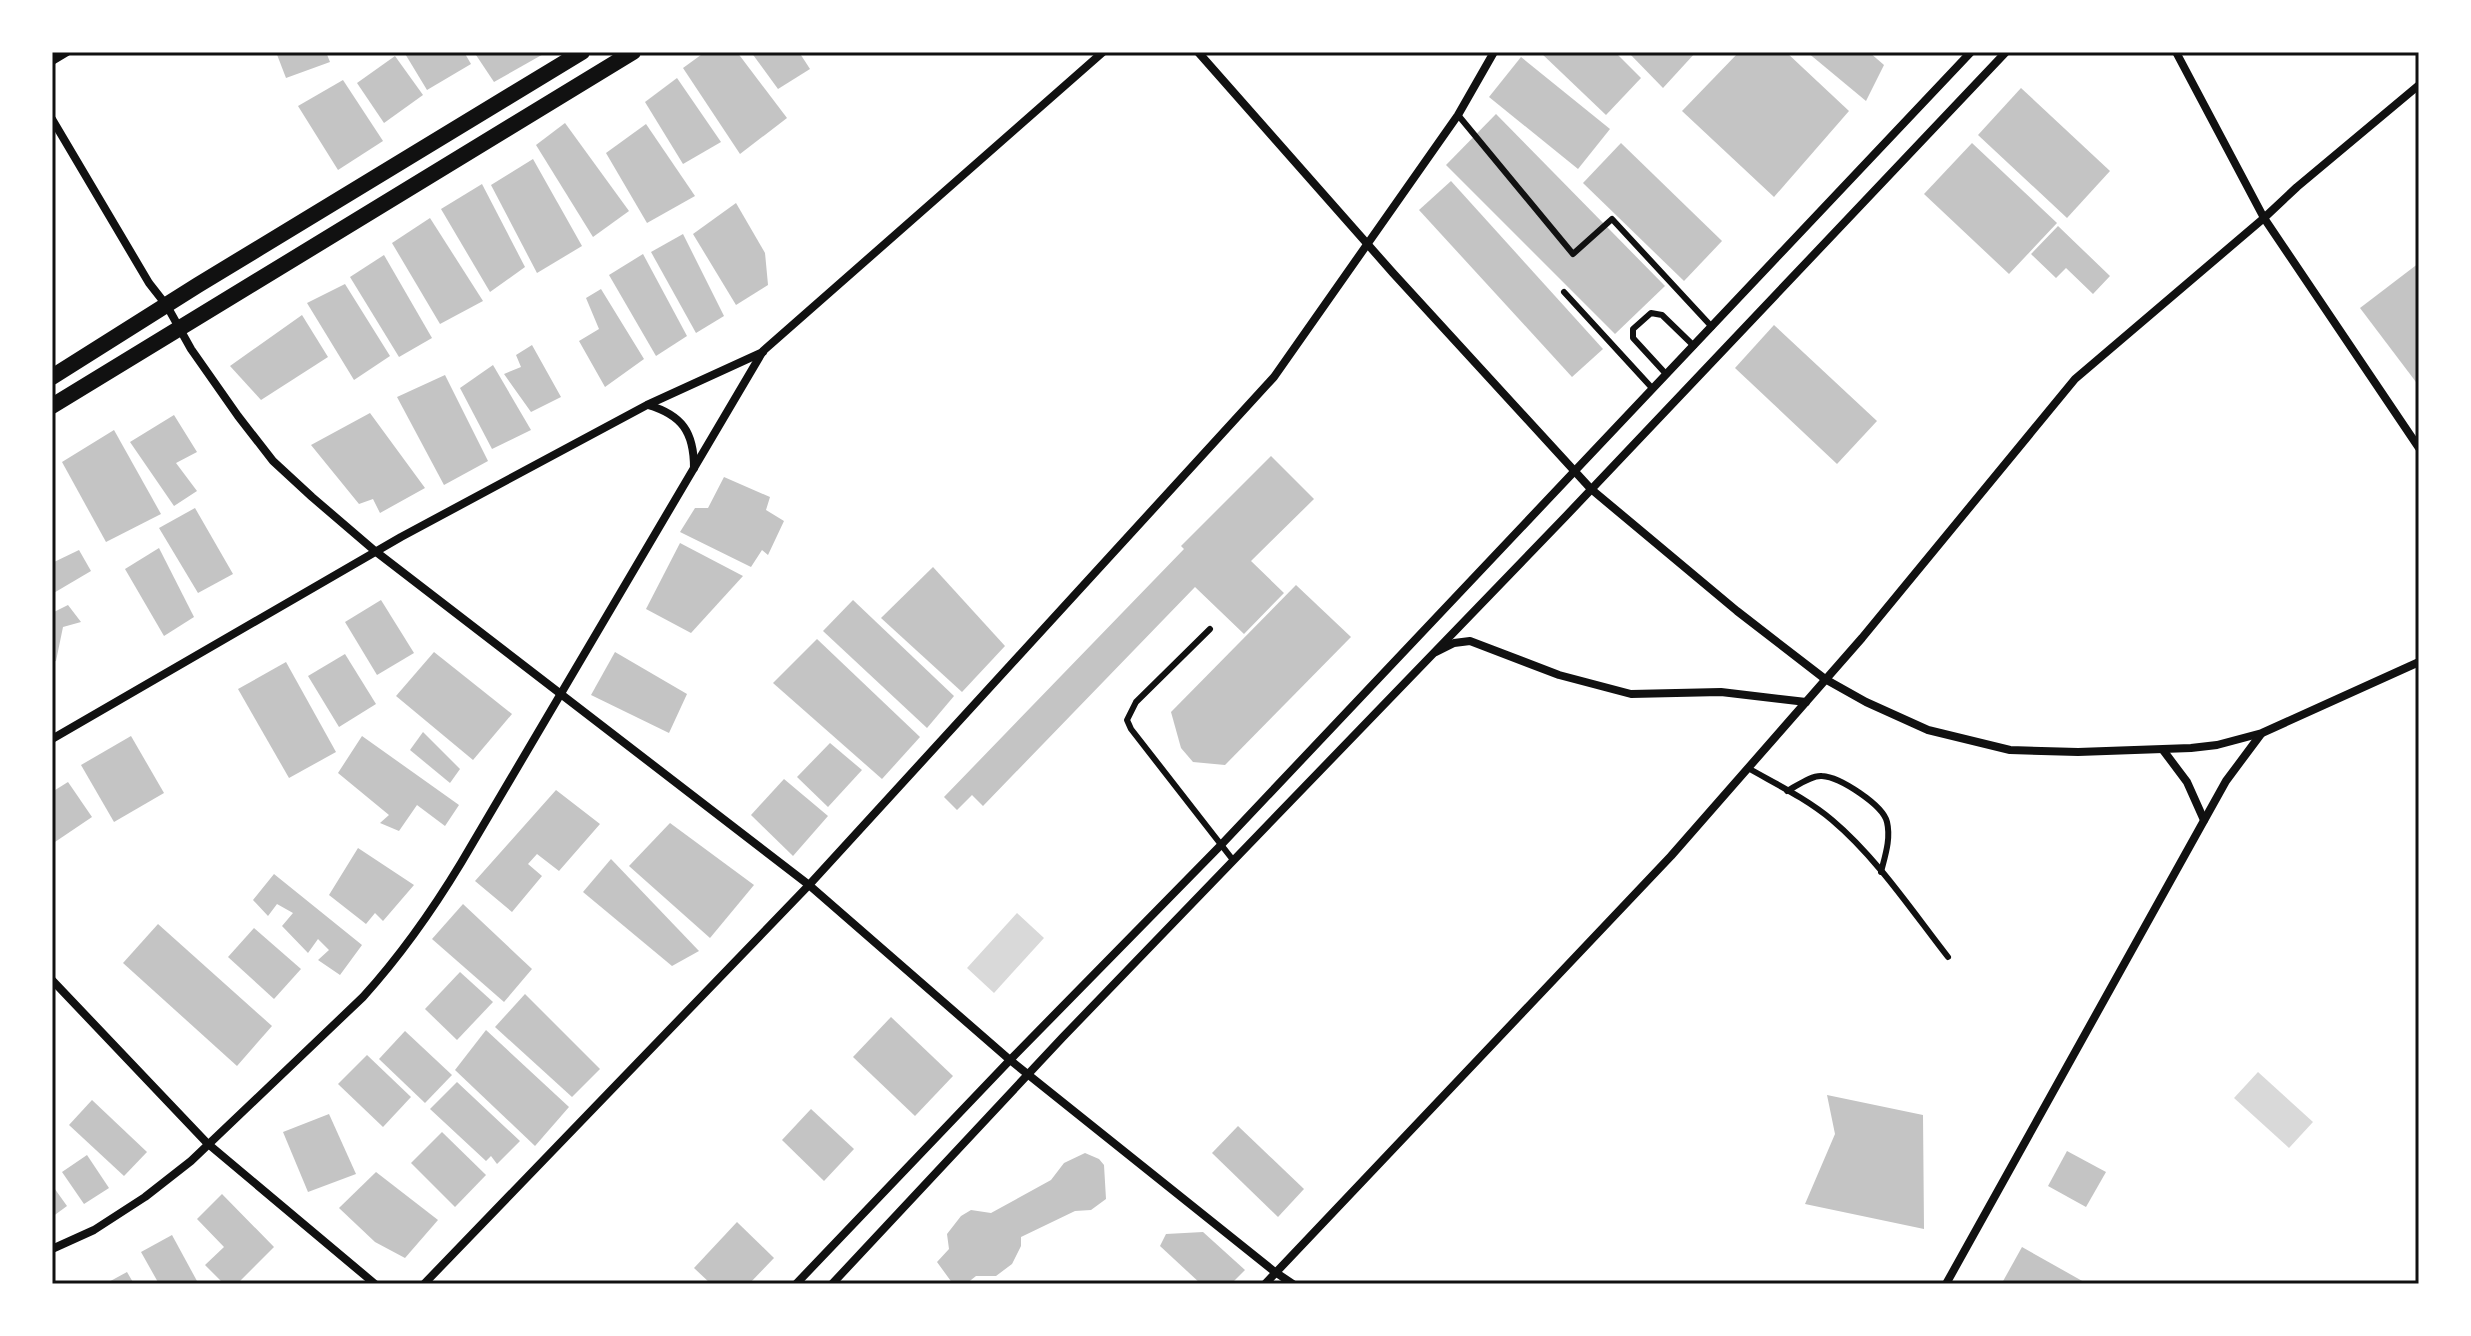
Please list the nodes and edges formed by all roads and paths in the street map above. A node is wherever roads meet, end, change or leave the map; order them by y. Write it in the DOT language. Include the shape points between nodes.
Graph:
graph roads {
  1 [pos="67,52"];
  2 [pos="582,52"];
  3 [pos="633,52"];
  4 [pos="1103,52"];
  5 [pos="1198,52"];
  6 [pos="1494,52"];
  7 [pos="1971,52"];
  8 [pos="2006,52"];
  9 [pos="2176,52"];
  10 [pos="52,61"];
  11 [pos="2419,85"];
  12 [pos="1458,115"];
  13 [pos="52,119"];
  14 [pos="2264,218"];
  15 [pos="1369,244"];
  16 [pos="1564,292"];
  17 [pos="167,306"];
  18 [pos="1712,327"];
  19 [pos="178,329"];
  20 [pos="1694,346"];
  21 [pos="763,351"];
  22 [pos="1666,374"];
  23 [pos="52,377"];
  24 [pos="1652,388"];
  25 [pos="647,405"];
  26 [pos="52,406"];
  27 [pos="2419,448"];
  28 [pos="694,468"];
  29 [pos="1574,472"];
  30 [pos="1591,489"];
  31 [pos="375,551"];
  32 [pos="1210,629"];
  33 [pos="1428,656"];
  34 [pos="2419,662"];
  35 [pos="1825,679"];
  36 [pos="561,693"];
  37 [pos="1806,702"];
  38 [pos="2262,733"];
  39 [pos="52,739"];
  40 [pos="2163,750"];
  41 [pos="1748,768"];
  42 [pos="1787,791"];
  43 [pos="2204,820"];
  44 [pos="1220,846"];
  45 [pos="1233,860"];
  46 [pos="1881,872"];
  47 [pos="809,885"];
  48 [pos="1948,957"];
  49 [pos="52,980"];
  50 [pos="1010,1060"];
  51 [pos="1028,1074"];
  52 [pos="207,1143"];
  53 [pos="52,1249"];
  54 [pos="1275,1272"];
  55 [pos="375,1284"];
  56 [pos="424,1284"];
  57 [pos="796,1284"];
  58 [pos="832,1284"];
  59 [pos="1265,1284"];
  60 [pos="1293,1284"];
  61 [pos="1946,1284"];
  1 -- 10 [label="street"];
  2 -- 17 [label="main road"];
  3 -- 19 [label="main road"];
  4 -- 21 [label="street"];
  5 -- 15 [label="street"];
  6 -- 12 [label="street"];
  7 -- 18 [label="street"];
  8 -- 30 [label="street"];
  9 -- 14 [label="street"];
  11 -- 14 [label="street"];
  12 -- 15 [label="street"];
  12 -- 18 [label="lane" via="1573,254 1612,219"];
  13 -- 17 [label="street"];
  14 -- 27 [label="street"];
  14 -- 35 [label="street" via="2075,379"];
  15 -- 29 [label="street"];
  15 -- 47 [label="street" via="1274,377"];
  16 -- 24 [label="lane"];
  17 -- 19 [label="street"];
  17 -- 23 [label="main road"];
  18 -- 20 [label="street"];
  19 -- 26 [label="main road"];
  19 -- 31 [label="street" via="273,461"];
  20 -- 22 [label="street"];
  20 -- 22 [label="lane" via="1662,315 1651,313 1633,329 1633,338"];
  21 -- 25 [label="street"];
  21 -- 28 [label="street"];
  22 -- 24 [label="street"];
  24 -- 29 [label="street"];
  25 -- 28 [label="street" via="672,413 680,422 692,443"];
  25 -- 31 [label="street"];
  28 -- 36 [label="street"];
  29 -- 30 [label="street"];
  29 -- 44 [label="street"];
  30 -- 33 [label="street"];
  30 -- 35 [label="street"];
  31 -- 36 [label="street"];
  31 -- 39 [label="street"];
  32 -- 44 [label="lane" via="1136,702 1127,720"];
  33 -- 37 [label="street" via="1470,641 1559,675 1631,694 1721,692"];
  33 -- 45 [label="street"];
  34 -- 38 [label="street"];
  35 -- 37 [label="street"];
  35 -- 40 [label="street" via="1928,730 2010,750"];
  36 -- 47 [label="street"];
  36 -- 52 [label="street" via="411,941 363,997"];
  37 -- 41 [label="street"];
  38 -- 40 [label="street" via="2217,745"];
  38 -- 43 [label="street"];
  40 -- 43 [label="street" via="2187,782"];
  41 -- 42 [label="lane"];
  41 -- 54 [label="street"];
  42 -- 46 [label="lane" via="1831,819"];
  42 -- 46 [label="lane" via="1822,776 1872,801 1887,818 1889,837"];
  43 -- 61 [label="street"];
  44 -- 45 [label="lane"];
  44 -- 50 [label="street"];
  45 -- 51 [label="street"];
  46 -- 48 [label="lane"];
  47 -- 50 [label="street"];
  47 -- 56 [label="street"];
  49 -- 52 [label="street"];
  50 -- 51 [label="street"];
  50 -- 57 [label="street"];
  51 -- 54 [label="street"];
  51 -- 58 [label="street"];
  52 -- 53 [label="street" via="145,1197"];
  52 -- 55 [label="street"];
  54 -- 59 [label="street"];
  54 -- 60 [label="street"];
}
